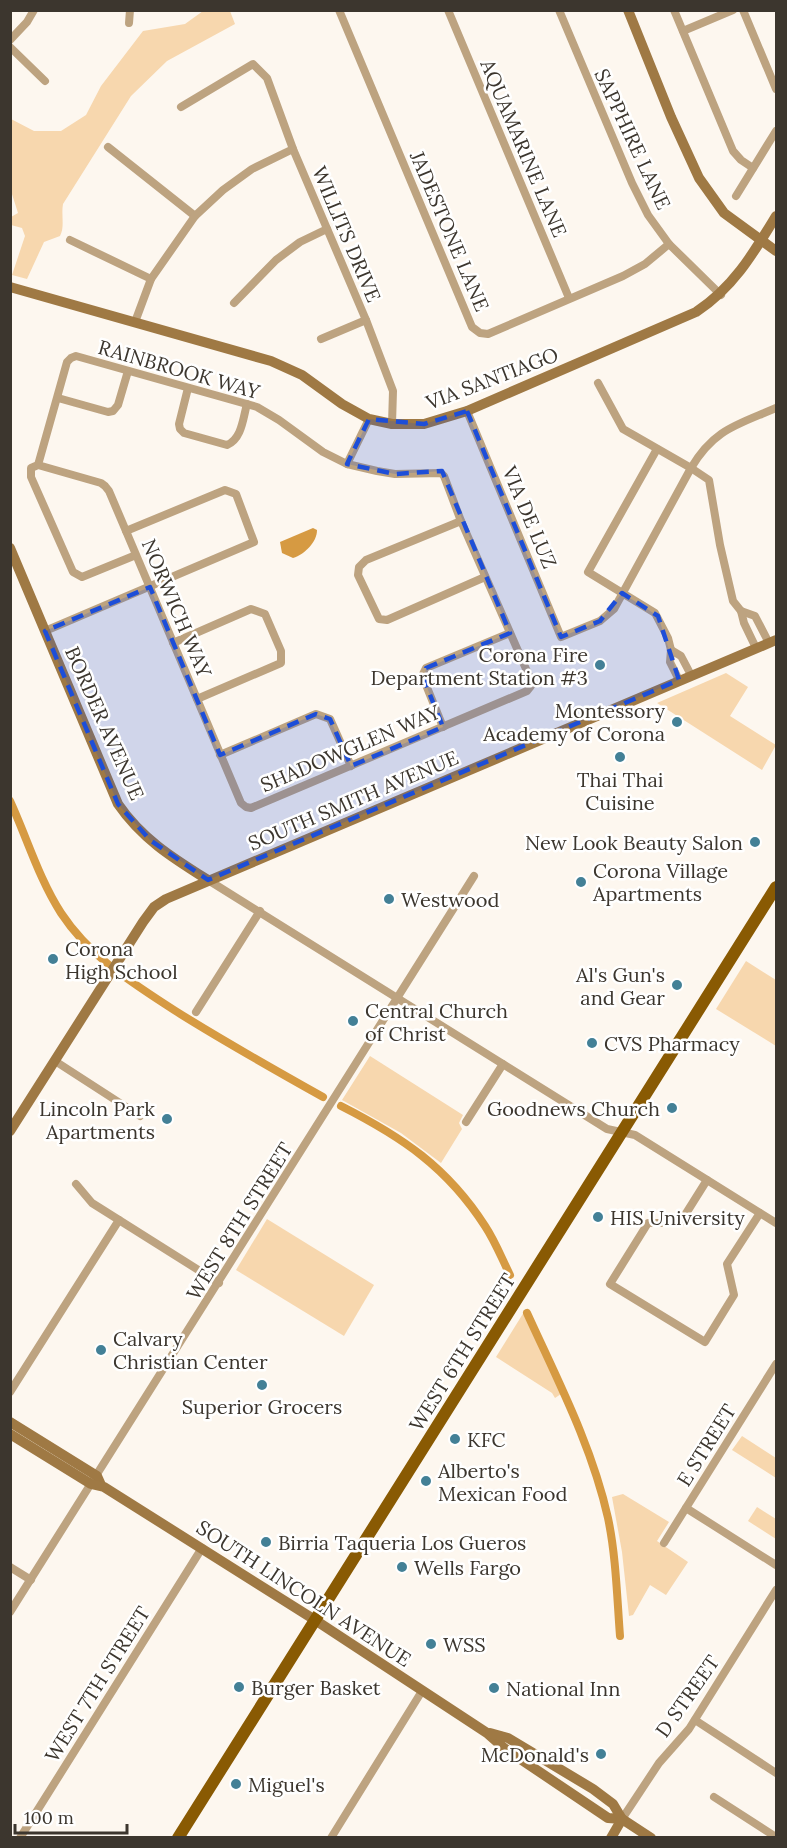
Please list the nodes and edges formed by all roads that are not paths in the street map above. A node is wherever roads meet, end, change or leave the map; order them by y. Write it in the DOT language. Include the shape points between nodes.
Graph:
graph roads {
  1 [pos="34,10"];
  2 [pos="130,10"];
  3 [pos="339,10"];
  4 [pos="448,10"];
  5 [pos="559,10"];
  6 [pos="627,10"];
  7 [pos="674,10"];
  8 [pos="733,10"];
  9 [pos="743,10"];
  10 [pos="129,23"];
  11 [pos="682,31"];
  12 [pos="10,40"];
  13 [pos="10,47"];
  14 [pos="45,81"];
  15 [pos="777,89"];
  16 [pos="181,107"];
  17 [pos="777,131"];
  18 [pos="108,147"];
  19 [pos="293,149"];
  20 [pos="753,168"];
  21 [pos="736,196"];
  22 [pos="195,216"];
  23 [pos="777,216"];
  24 [pos="327,229"];
  25 [pos="70,240"];
  26 [pos="761,241"];
  27 [pos="669,244"];
  28 [pos="777,251"];
  29 [pos="151,279"];
  30 [pos="10,287"];
  31 [pos="721,295"];
  32 [pos="569,298"];
  33 [pos="234,303"];
  34 [pos="366,320"];
  35 [pos="135,322"];
  36 [pos="321,339"];
  37 [pos="128,370"];
  38 [pos="598,383"];
  39 [pos="188,388"];
  40 [pos="58,398"];
  41 [pos="247,404"];
  42 [pos="777,408"];
  43 [pos="467,411"];
  44 [pos="369,419"];
  45 [pos="392,424"];
  46 [pos="657,449"];
  47 [pos="347,464"];
  48 [pos="38,465"];
  49 [pos="692,468"];
  50 [pos="461,521"];
  51 [pos="126,531"];
  52 [pos="10,548"];
  53 [pos="136,555"];
  54 [pos="485,577"];
  55 [pos="150,587"];
  56 [pos="622,593"];
  57 [pos="741,611"];
  58 [pos="45,631"];
  59 [pos="510,633"];
  60 [pos="773,641"];
  61 [pos="173,643"];
  62 [pos="756,648"];
  63 [pos="671,650"];
  64 [pos="691,675"];
  65 [pos="679,680"];
  66 [pos="197,699"];
  67 [pos="443,727"];
  68 [pos="220,755"];
  69 [pos="351,766"];
  70 [pos="246,807"];
  71 [pos="474,876"];
  72 [pos="208,880"];
  73 [pos="777,887"];
  74 [pos="260,911"];
  75 [pos="399,998"];
  76 [pos="196,1012"];
  77 [pos="55,1061"];
  78 [pos="503,1064"];
  79 [pos="140,1116"];
  80 [pos="466,1122"];
  81 [pos="10,1131"];
  82 [pos="622,1132"];
  83 [pos="707,1180"];
  84 [pos="75,1184"];
  85 [pos="760,1213"];
  86 [pos="119,1220"];
  87 [pos="777,1223"];
  88 [pos="219,1283"];
  89 [pos="777,1364"];
  90 [pos="10,1392"];
  91 [pos="10,1422"];
  92 [pos="10,1434"];
  93 [pos="96,1482"];
  94 [pos="686,1508"];
  95 [pos="664,1543"];
  96 [pos="202,1548"];
  97 [pos="777,1565"];
  98 [pos="10,1567"];
  99 [pos="31,1580"];
  100 [pos="777,1590"];
  101 [pos="10,1612"];
  102 [pos="315,1620"];
  103 [pos="422,1691"];
  104 [pos="694,1720"];
  105 [pos="777,1773"];
  106 [pos="714,1797"];
  107 [pos="622,1819"];
  108 [pos="777,1837"];
  109 [pos="20,1838"];
  110 [pos="178,1838"];
  111 [pos="331,1838"];
  112 [pos="611,1838"];
  113 [pos="651,1838"];
  1 -- 12 [label="street"];
  2 -- 10 [label="street"];
  3 -- 32 [label="street, JADESTONE LANE" via="472,327 488,334"];
  4 -- 32 [label="street, AQUAMARINE LANE"];
  5 -- 27 [label="street, SAPPHIRE LANE" via="632,183"];
  6 -- 26 [label="main road" via="699,178 724,213"];
  7 -- 11 [label="street"];
  8 -- 11 [label="street"];
  9 -- 15 [label="street"];
  11 -- 20 [label="street" via="733,151"];
  13 -- 14 [label="street"];
  16 -- 19 [label="street, WILLITS DRIVE" via="253,64 267,78"];
  17 -- 20 [label="street"];
  18 -- 22 [label="street"];
  19 -- 22 [label="street" via="252,169"];
  19 -- 24 [label="street, WILLITS DRIVE"];
  20 -- 21 [label="street"];
  22 -- 29 [label="street"];
  23 -- 26 [label="main road, VIA SANTIAGO"];
  24 -- 33 [label="street" via="276,260"];
  24 -- 34 [label="street, WILLITS DRIVE"];
  25 -- 29 [label="street"];
  26 -- 28 [label="main road"];
  26 -- 31 [label="main road, VIA SANTIAGO"];
  27 -- 31 [label="street, SAPPHIRE LANE"];
  27 -- 32 [label="street, JADESTONE LANE" via="623,276"];
  29 -- 35 [label="street"];
  30 -- 35 [label="main road, VIA SANTIAGO"];
  31 -- 43 [label="main road, VIA SANTIAGO" via="696,312"];
  34 -- 36 [label="street"];
  34 -- 45 [label="street, WILLITS DRIVE" via="393,392"];
  35 -- 44 [label="main road, VIA SANTIAGO" via="271,361 302,375"];
  37 -- 39 [label="street, RAINBROOK WAY"];
  37 -- 40 [label="street" via="113,411"];
  37 -- 40 [label="street, RAINBROOK WAY" via="76,356 67,362"];
  38 -- 46 [label="street" via="623,429"];
  39 -- 41 [label="street, RAINBROOK WAY"];
  39 -- 41 [label="street" via="180,429 227,445 238,438"];
  40 -- 48 [label="street"];
  41 -- 47 [label="street, RAINBROOK WAY"];
  42 -- 49 [label="street" via="721,432 702,450"];
  43 -- 45 [label="main road, VIA SANTIAGO" via="424,424"];
  43 -- 56 [label="street, VIA DE LUZ" via="561,637 600,621 614,609"];
  44 -- 45 [label="main road, VIA SANTIAGO"];
  44 -- 47 [label="street"];
  46 -- 49 [label="street"];
  46 -- 56 [label="street" via="588,572"];
  47 -- 50 [label="street, RAINBROOK WAY" via="395,474 441,473"];
  48 -- 51 [label="street, NORWICH WAY" via="105,486"];
  48 -- 53 [label="street" via="31,468 31,477 73,572 82,578"];
  49 -- 56 [label="street"];
  49 -- 57 [label="street" via="709,480 733,600"];
  50 -- 54 [label="street"];
  50 -- 54 [label="street" via="366,560 357,575 379,619 387,620"];
  51 -- 53 [label="street, NORWICH WAY"];
  51 -- 55 [label="street" via="225,490 236,494 254,542"];
  52 -- 58 [label="main road, BORDER AVENUE"];
  53 -- 55 [label="street, NORWICH WAY"];
  54 -- 59 [label="street"];
  55 -- 58 [label="street"];
  55 -- 61 [label="street, NORWICH WAY"];
  56 -- 63 [label="street" via="655,613"];
  57 -- 60 [label="street" via="755,616"];
  57 -- 62 [label="street"];
  58 -- 72 [label="main road, BORDER AVENUE" via="118,804 150,840"];
  59 -- 67 [label="street" via="426,668 423,680"];
  59 -- 67 [label="street, SHADOWGLEN WAY" via="531,686"];
  60 -- 62 [label="main road, SOUTH SMITH AVENUE"];
  61 -- 66 [label="street, NORWICH WAY"];
  61 -- 66 [label="street" via="251,609 265,614 281,651 281,663"];
  62 -- 64 [label="main road, SOUTH SMITH AVENUE"];
  63 -- 64 [label="street" via="681,656"];
  63 -- 65 [label="street" via="670,662"];
  64 -- 65 [label="main road, SOUTH SMITH AVENUE"];
  65 -- 72 [label="main road, SOUTH SMITH AVENUE"];
  66 -- 68 [label="street, NORWICH WAY"];
  67 -- 69 [label="street, SHADOWGLEN WAY"];
  68 -- 69 [label="street" via="316,714 330,719"];
  68 -- 70 [label="street, NORWICH WAY"];
  69 -- 70 [label="street, SHADOWGLEN WAY"];
  71 -- 75 [label="street, WEST 8TH STREET"];
  72 -- 74 [label="street"];
  72 -- 77 [label="main road, SOUTH SMITH AVENUE" via="154,907"];
  73 -- 82 [label="main road, WEST 6TH STREET"];
  74 -- 75 [label="street"];
  74 -- 76 [label="street"];
  75 -- 78 [label="street"];
  75 -- 88 [label="street, WEST 8TH STREET"];
  77 -- 79 [label="street"];
  77 -- 81 [label="main road, SOUTH SMITH AVENUE"];
  78 -- 80 [label="street"];
  78 -- 82 [label="street" via="608,1129"];
  82 -- 83 [label="street" via="636,1135"];
  82 -- 102 [label="main road, WEST 6TH STREET"];
  83 -- 85 [label="street"];
  83 -- 85 [label="street" via="680,1223 648,1223 610,1284 705,1342 734,1295 727,1264"];
  84 -- 86 [label="street" via="92,1203"];
  85 -- 87 [label="street"];
  86 -- 88 [label="street"];
  86 -- 90 [label="street"];
  88 -- 93 [label="street, WEST 8TH STREET"];
  89 -- 94 [label="street, E STREET"];
  91 -- 93 [label="main road, SOUTH LINCOLN AVENUE"];
  92 -- 93 [label="main road, SOUTH LINCOLN AVENUE"];
  93 -- 96 [label="main road, SOUTH LINCOLN AVENUE"];
  93 -- 99 [label="street, WEST 8TH STREET"];
  94 -- 95 [label="street, E STREET"];
  94 -- 97 [label="street"];
  96 -- 102 [label="main road, SOUTH LINCOLN AVENUE"];
  96 -- 109 [label="street, WEST 7TH STREET"];
  98 -- 99 [label="street"];
  99 -- 101 [label="street, WEST 8TH STREET"];
  100 -- 104 [label="street, D STREET"];
  102 -- 103 [label="main road, SOUTH LINCOLN AVENUE"];
  102 -- 110 [label="main road, WEST 6TH STREET"];
  103 -- 107 [label="main road, SOUTH LINCOLN AVENUE" via="487,1733 508,1738 593,1790 613,1804"];
  103 -- 111 [label="street"];
  104 -- 105 [label="street"];
  104 -- 107 [label="street, D STREET" via="659,1763"];
  106 -- 108 [label="street"];
  107 -- 112 [label="main road"];
  107 -- 113 [label="main road, SOUTH LINCOLN AVENUE"];
}
